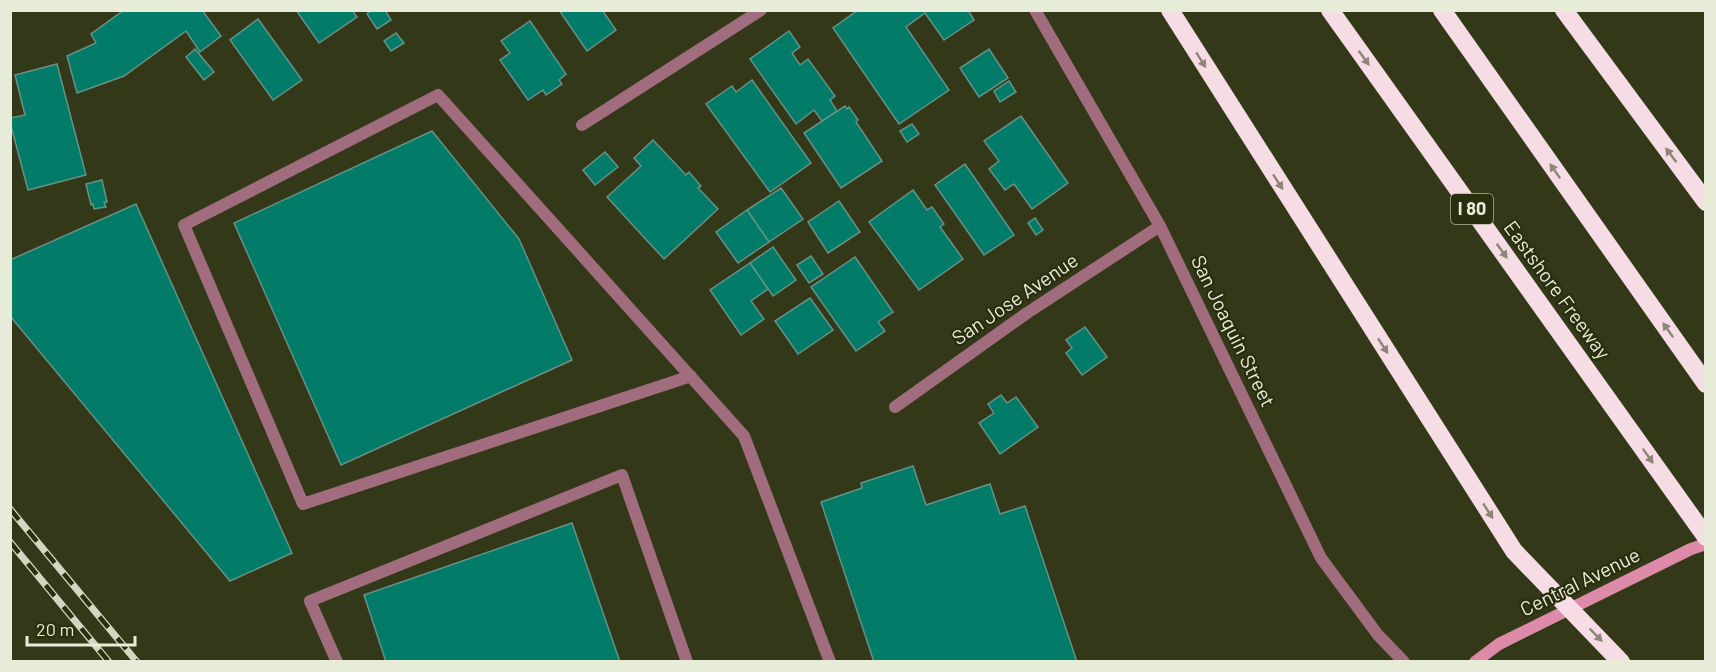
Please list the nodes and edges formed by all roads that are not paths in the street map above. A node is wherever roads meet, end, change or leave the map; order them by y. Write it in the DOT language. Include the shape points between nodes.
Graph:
graph roads {
  1 [pos="761,10"];
  2 [pos="1035,10"];
  3 [pos="1170,10"];
  4 [pos="1330,10"];
  5 [pos="1442,10"];
  6 [pos="1564,10"];
  7 [pos="582,125"];
  8 [pos="1706,202"];
  9 [pos="1160,226"];
  10 [pos="691,376"];
  11 [pos="1703,381"];
  12 [pos="895,407"];
  13 [pos="1706,537"];
  14 [pos="1706,544"];
  15 [pos="1570,609"];
  16 [pos="337,662"];
  17 [pos="687,662"];
  18 [pos="830,662"];
  19 [pos="1404,662"];
  20 [pos="1475,662"];
  21 [pos="1621,662"];
  1 -- 7 [label="street"];
  2 -- 9 [label="street, San Joaquin Street"];
  3 -- 15 [label="highway, one-way" via="1514,551"];
  4 -- 13 [label="highway, Eastshore Freeway / I 80, one-way"];
  11 -- 5 [label="highway, one-way"];
  8 -- 6 [label="highway, one-way"];
  9 -- 12 [label="street, San Jose Avenue" via="1027,313"];
  9 -- 19 [label="street, San Joaquin Street" via="1321,558 1378,635"];
  10 -- 10 [label="street" via="438,95 184,225 303,504"];
  10 -- 18 [label="street" via="744,436"];
  14 -- 15 [label="main road, Central Avenue"];
  15 -- 20 [label="main road, Central Avenue" via="1499,644"];
  15 -- 21 [label="highway, one-way"];
  16 -- 17 [label="street" via="309,601 622,475"];
}
